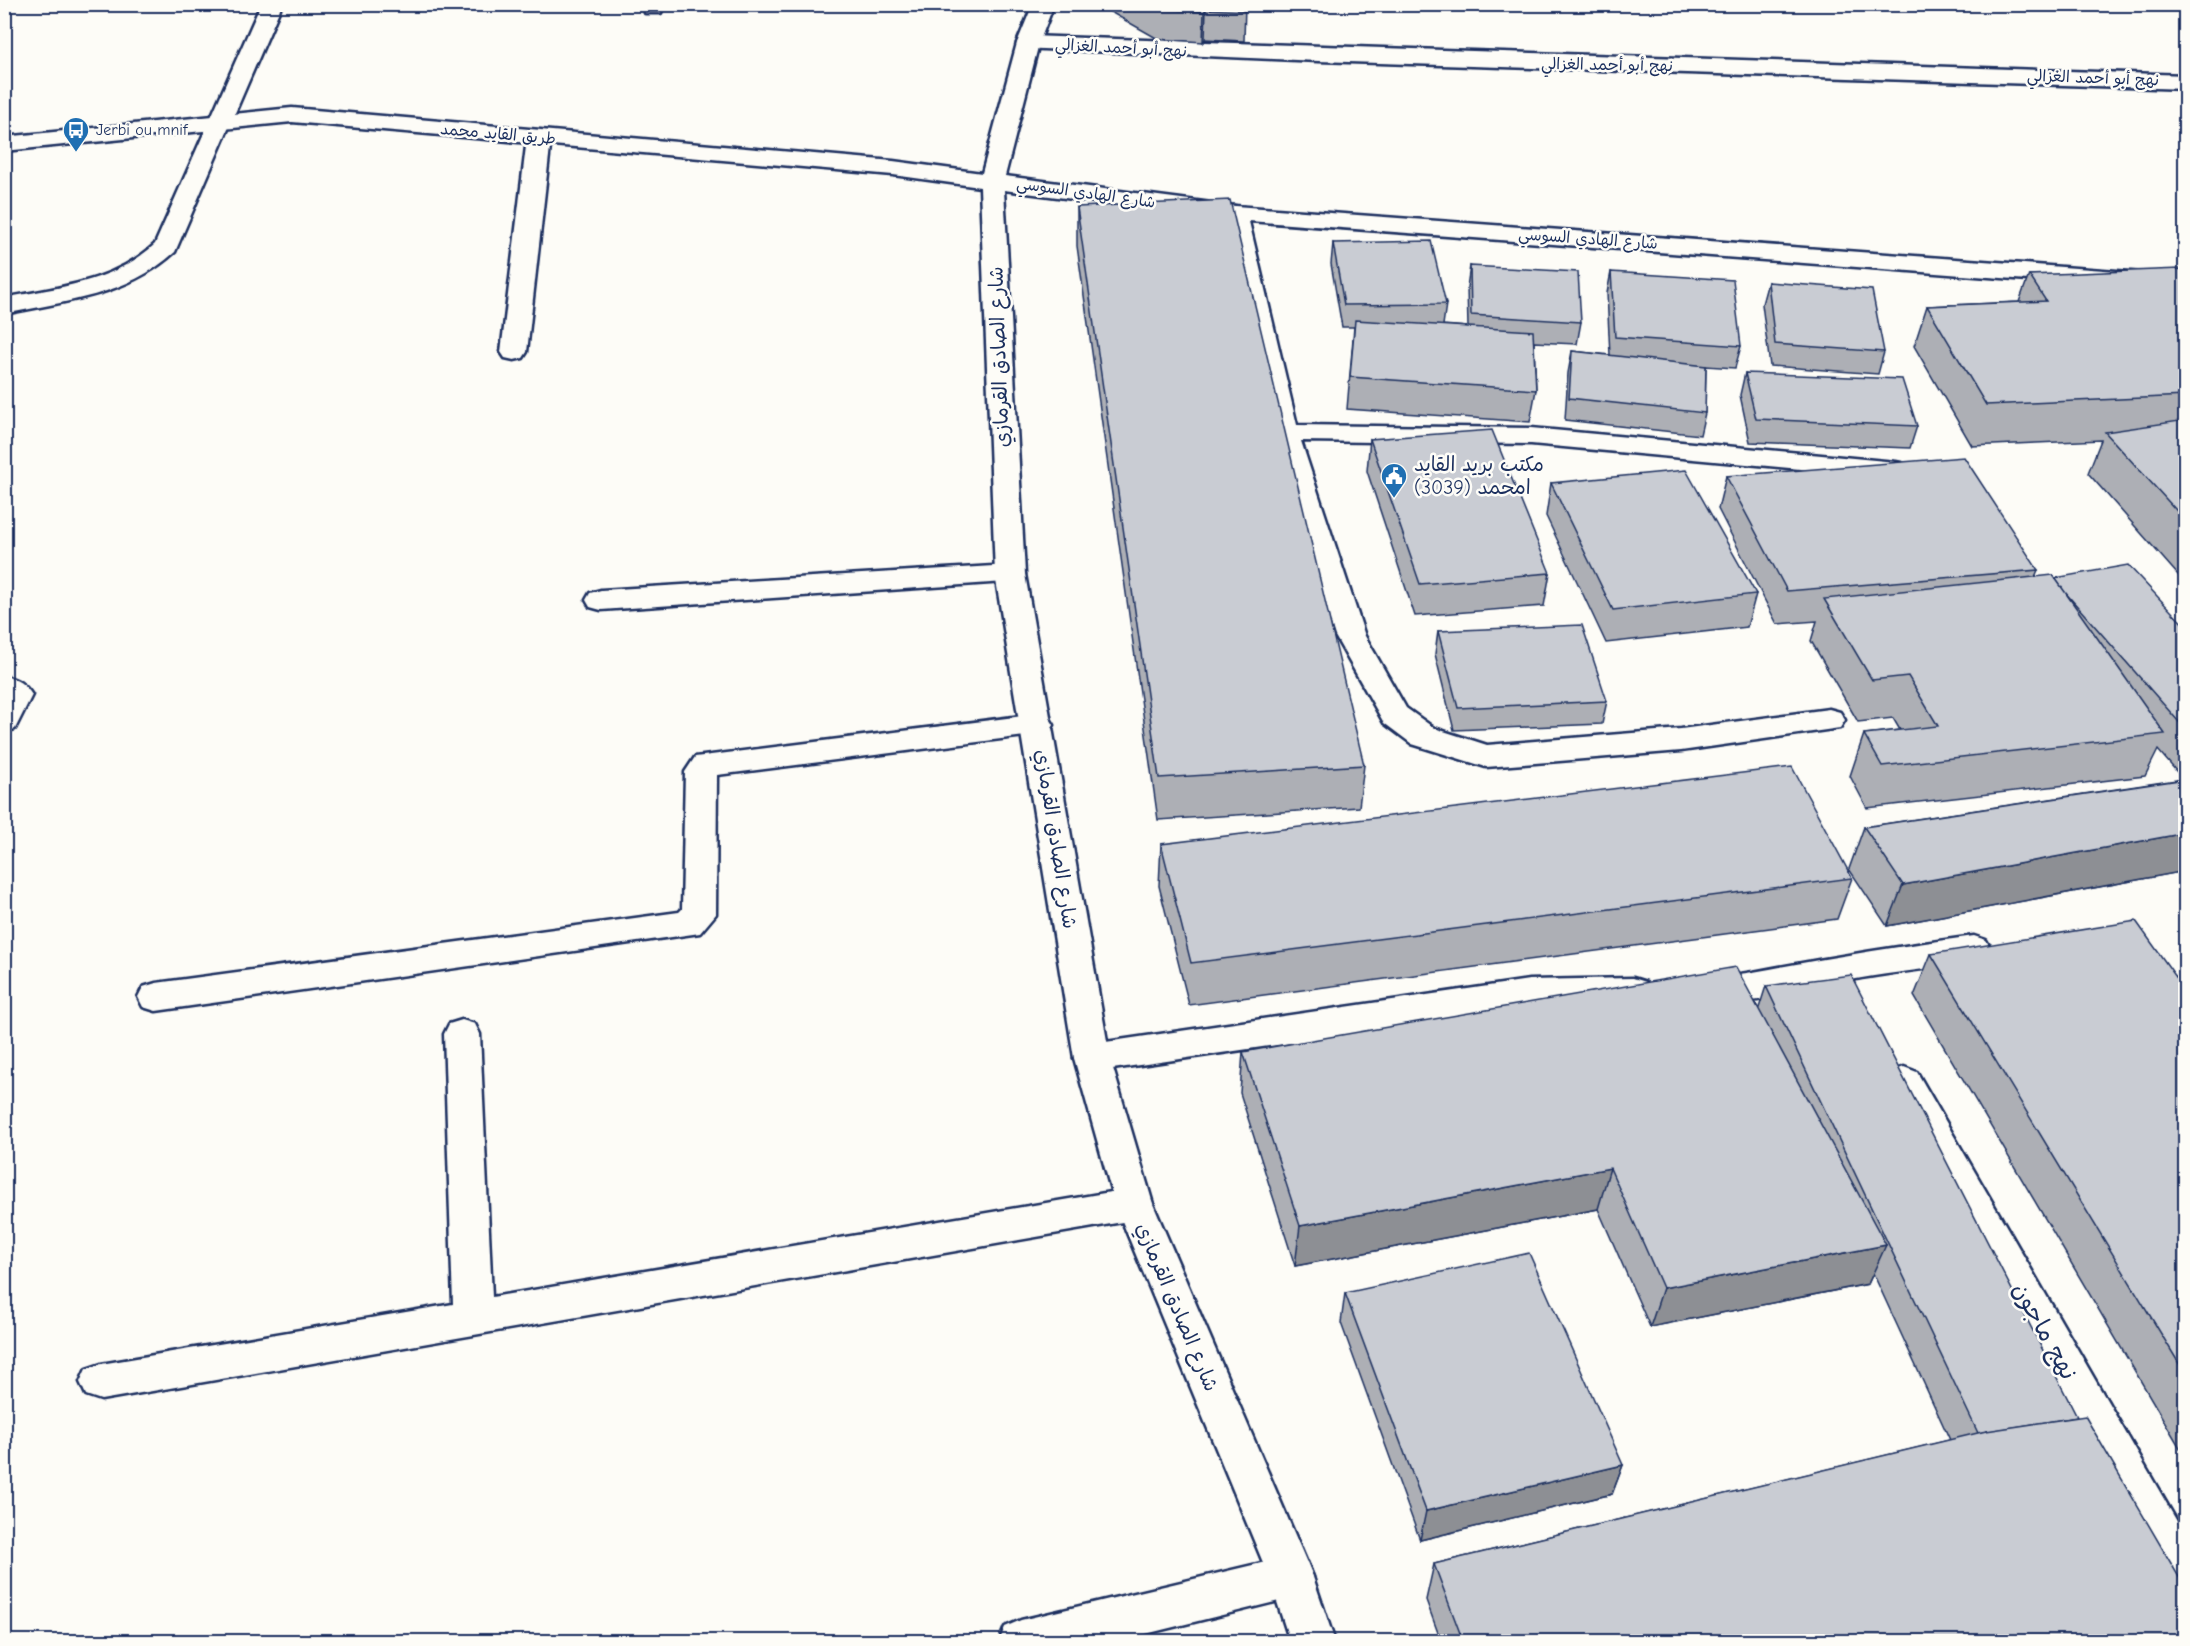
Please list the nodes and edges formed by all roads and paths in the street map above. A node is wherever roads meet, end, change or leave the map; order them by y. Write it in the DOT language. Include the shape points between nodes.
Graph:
graph roads {
  1 [pos="272,4"];
  2 [pos="1044,4"];
  3 [pos="1028,43"];
  4 [pos="2186,82"];
  5 [pos="221,122"];
  6 [pos="539,138"];
  7 [pos="4,144"];
  8 [pos="992,179"];
  9 [pos="1235,213"];
  10 [pos="2186,284"];
  11 [pos="4,306"];
  12 [pos="514,351"];
  13 [pos="1284,433"];
  14 [pos="1925,473"];
  15 [pos="1010,574"];
  16 [pos="601,600"];
  17 [pos="4,686"];
  18 [pos="1828,720"];
  19 [pos="4,721"];
  20 [pos="1038,724"];
  21 [pos="2011,944"];
  22 [pos="156,997"];
  23 [pos="462,1034"];
  24 [pos="1092,1058"];
  25 [pos="1904,1082"];
  26 [pos="1134,1204"];
  27 [pos="473,1317"];
  28 [pos="101,1382"];
  29 [pos="1291,1577"];
  30 [pos="2186,1580"];
  31 [pos="1021,1641"];
  32 [pos="1313,1641"];
  1 -- 5 [label="street"];
  2 -- 3 [label="street, شارع الصادق القرمازي"];
  3 -- 4 [label="street, نهج أبو أحمد الغزالي" via="1311,56 1900,70"];
  3 -- 8 [label="street, شارع الصادق القرمازي"];
  5 -- 6 [label="street, طريق القايد محمد" via="292,115"];
  5 -- 7 [label="street, طريق القايد محمد"];
  5 -- 11 [label="street" via="166,247 143,267 121,279 76,292"];
  6 -- 8 [label="street, طريق القايد محمد" via="882,166"];
  6 -- 12 [label="street"];
  8 -- 9 [label="street, شارع الهادي السوسي"];
  8 -- 15 [label="street, شارع الصادق القرمازي"];
  9 -- 10 [label="street, شارع الهادي السوسي"];
  9 -- 13 [label="street"];
  13 -- 14 [label="street" via="1531,436"];
  13 -- 18 [label="street" via="1350,636 1395,715 1423,736 1486,756 1681,740"];
  15 -- 16 [label="street"];
  15 -- 20 [label="street, شارع الصادق القرمازي"];
  17 -- 19 [label="street" via="16,695"];
  20 -- 22 [label="street" via="706,765 702,772 699,914 688,924"];
  20 -- 24 [label="street, شارع الصادق القرمازي"];
  21 -- 24 [label="street" via="1859,965 1731,990 1529,994"];
  23 -- 27 [label="street"];
  24 -- 26 [label="street, شارع الصادق القرمازي"];
  25 -- 30 [label="street, نهج ماجون"];
  26 -- 27 [label="street"];
  26 -- 29 [label="street, شارع الصادق القرمازي"];
  27 -- 28 [label="street"];
  29 -- 31 [label="street"];
  29 -- 32 [label="street, شارع الصادق القرمازي"];
}
